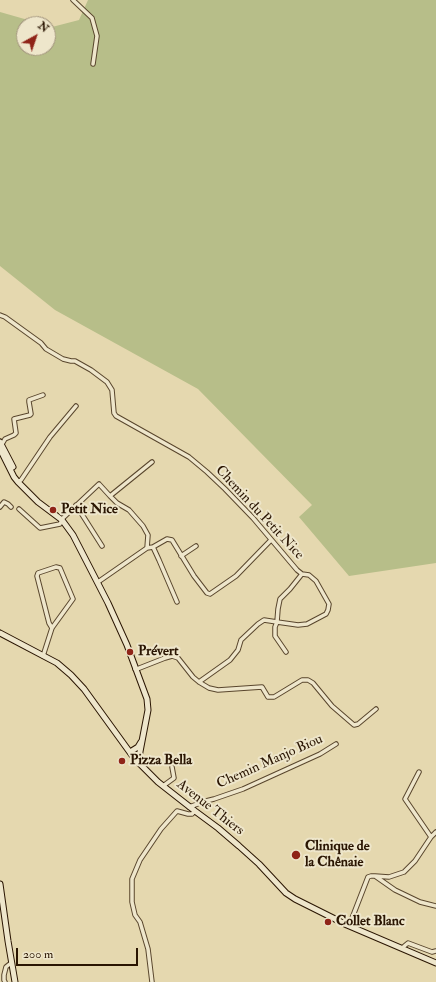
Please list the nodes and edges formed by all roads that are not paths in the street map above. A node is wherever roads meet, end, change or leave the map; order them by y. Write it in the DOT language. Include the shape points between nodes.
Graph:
graph roads {
  1 [pos="73,0"];
  2 [pos="94,64"];
  3 [pos="0,315"];
  4 [pos="43,395"];
  5 [pos="76,406"];
  6 [pos="1,446"];
  7 [pos="152,462"];
  8 [pos="20,481"];
  9 [pos="110,496"];
  10 [pos="76,505"];
  11 [pos="0,507"];
  12 [pos="11,507"];
  13 [pos="19,509"];
  14 [pos="62,519"];
  15 [pos="271,540"];
  16 [pos="102,546"];
  17 [pos="196,546"];
  18 [pos="153,547"];
  19 [pos="147,548"];
  20 [pos="181,556"];
  21 [pos="302,574"];
  22 [pos="98,582"];
  23 [pos="177,602"];
  24 [pos="276,622"];
  25 [pos="52,628"];
  26 [pos="0,633"];
  27 [pos="286,652"];
  28 [pos="43,656"];
  29 [pos="135,669"];
  30 [pos="199,682"];
  31 [pos="376,709"];
  32 [pos="141,742"];
  33 [pos="336,744"];
  34 [pos="130,752"];
  35 [pos="138,762"];
  36 [pos="172,767"];
  37 [pos="419,772"];
  38 [pos="163,786"];
  39 [pos="189,807"];
  40 [pos="195,811"];
  41 [pos="436,832"];
  42 [pos="431,837"];
  43 [pos="375,876"];
  44 [pos="0,884"];
  45 [pos="436,906"];
  46 [pos="2,915"];
  47 [pos="349,926"];
  48 [pos="402,948"];
  49 [pos="436,951"];
  50 [pos="11,963"];
  51 [pos="436,964"];
  52 [pos="6,982"];
  53 [pos="14,982"];
  54 [pos="152,982"];
  1 -- 2 [label="street" via="92,18 97,36"];
  3 -- 15 [label="street, Chemin du Petit Nice" via="46,349 63,359 76,361 106,382 112,390 116,416 189,457 225,489"];
  4 -- 6 [label="street" via="29,400 31,414 14,419 16,433 5,439"];
  5 -- 8 [label="street" via="50,437"];
  6 -- 8 [label="main road" via="14,477"];
  7 -- 9 [label="street"];
  8 -- 14 [label="main road" via="38,502"];
  9 -- 10 [label="street" via="99,484"];
  9 -- 19 [label="street" via="129,510 143,526 148,535"];
  10 -- 14 [label="street"];
  10 -- 16 [label="street"];
  11 -- 12 [label="street" via="4,502"];
  13 -- 14 [label="street" via="40,528 60,524"];
  14 -- 22 [label="main road"];
  15 -- 20 [label="street" via="236,576 210,594 207,594"];
  15 -- 21 [label="street, Chemin du Petit Nice"];
  17 -- 20 [label="street"];
  18 -- 19 [label="street"];
  18 -- 20 [label="street" via="167,539 172,540"];
  18 -- 23 [label="street"];
  19 -- 22 [label="street"];
  21 -- 24 [label="street" via="280,599"];
  21 -- 24 [label="street, Chemin du Petit Nice" via="309,575 316,581 329,604 326,614 298,626"];
  22 -- 29 [label="main road" via="127,645"];
  24 -- 27 [label="street" via="275,636"];
  24 -- 30 [label="street" via="264,620 258,624 241,640 238,650 230,660"];
  25 -- 25 [label="street" via="72,599 60,568 56,567 38,573 37,576"];
  25 -- 28 [label="street"];
  26 -- 28 [label="main road, Avenue Thiers"];
  28 -- 34 [label="main road, Avenue Thiers" via="71,675 84,689"];
  29 -- 30 [label="street" via="172,656 178,658"];
  29 -- 32 [label="main road" via="147,699 148,710"];
  30 -- 31 [label="street" via="218,690 262,687 268,697 274,697 302,680 308,680 354,725"];
  32 -- 34 [label="main road"];
  32 -- 35 [label="main road"];
  33 -- 39 [label="street, Chemin Manjo Biou" via="320,754 243,789"];
  34 -- 35 [label="main road, Avenue Thiers"];
  35 -- 38 [label="main road, Avenue Thiers"];
  36 -- 38 [label="street" via="174,778"];
  37 -- 42 [label="street" via="405,799"];
  38 -- 39 [label="main road, Avenue Thiers"];
  39 -- 40 [label="main road, Avenue Thiers"];
  40 -- 47 [label="main road, Avenue Thiers" via="259,864 286,893"];
  40 -- 54 [label="street" via="188,814 177,811 140,860 132,879 132,902 148,949"];
  41 -- 42 [label="street"];
  42 -- 43 [label="street" via="404,872 389,877"];
  43 -- 45 [label="street" via="395,890 420,902"];
  43 -- 47 [label="street" via="368,877"];
  44 -- 46 [label="main road"];
  46 -- 50 [label="main road"];
  47 -- 48 [label="main road, Avenue Thiers"];
  48 -- 49 [label="street" via="408,943 432,952"];
  48 -- 51 [label="main road, Avenue Thiers"];
  50 -- 52 [label="street" via="6,967"];
  50 -- 53 [label="main road"];
}
